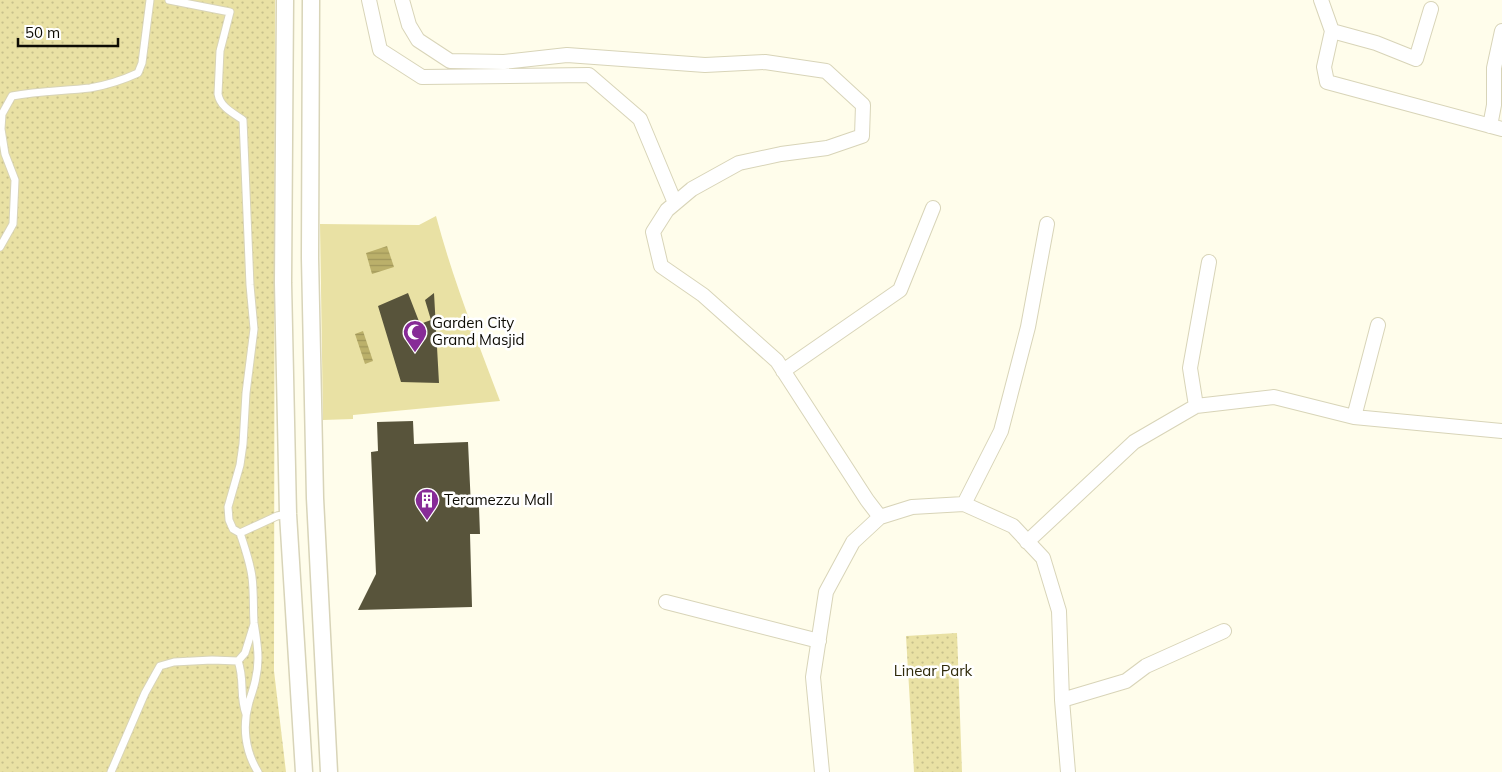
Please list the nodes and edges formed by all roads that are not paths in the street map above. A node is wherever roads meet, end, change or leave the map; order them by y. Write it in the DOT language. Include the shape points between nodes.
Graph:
graph roads {
  1 [pos="150,0"];
  2 [pos="285,0"];
  3 [pos="311,0"];
  4 [pos="369,0"];
  5 [pos="402,0"];
  6 [pos="1321,0"];
  7 [pos="172,1"];
  8 [pos="1431,9"];
  9 [pos="1332,31"];
  10 [pos="1502,31"];
  11 [pos="1496,128"];
  12 [pos="675,203"];
  13 [pos="933,208"];
  14 [pos="1047,224"];
  15 [pos="0,247"];
  16 [pos="1209,262"];
  17 [pos="1378,325"];
  18 [pos="783,371"];
  19 [pos="1196,406"];
  20 [pos="1354,417"];
  21 [pos="1502,431"];
  22 [pos="964,504"];
  23 [pos="288,514"];
  24 [pos="880,517"];
  25 [pos="240,533"];
  26 [pos="1027,542"];
  27 [pos="666,602"];
  28 [pos="254,624"];
  29 [pos="1224,631"];
  30 [pos="819,641"];
  31 [pos="238,661"];
  32 [pos="1062,700"];
  33 [pos="246,714"];
  34 [pos="111,772"];
  35 [pos="258,772"];
  36 [pos="304,772"];
  37 [pos="329,772"];
  38 [pos="822,772"];
  39 [pos="1068,772"];
  1 -- 15 [label="lane" via="138,73 90,88 12,96 8,102 2,114 1,129 5,154 15,180 13,224"];
  2 -- 23 [label="street" via="283,283"];
  3 -- 37 [label="street" via="309,240 314,478"];
  4 -- 12 [label="street" via="380,50 422,77 589,75 640,119"];
  5 -- 12 [label="street" via="409,25 418,40 450,61 504,62 567,55 705,65 765,62 826,71 863,105 862,136 827,148 740,163 692,189"];
  6 -- 9 [label="street"];
  7 -- 25 [label="lane" via="230,12 220,51 218,94 219,101 243,120 254,329 244,444 228,507 233,529"];
  8 -- 9 [label="street" via="1416,59 1382,45"];
  9 -- 11 [label="street" via="1324,68 1327,82"];
  10 -- 11 [label="street" via="1494,68"];
  12 -- 18 [label="street" via="666,210 653,232 661,266 703,295 777,361"];
  13 -- 18 [label="street" via="900,290"];
  14 -- 22 [label="street" via="1028,327 1000,431"];
  16 -- 19 [label="street" via="1190,368"];
  17 -- 20 [label="street"];
  18 -- 24 [label="street"];
  19 -- 20 [label="street" via="1274,397"];
  19 -- 26 [label="street" via="1134,442"];
  20 -- 21 [label="street"];
  22 -- 24 [label="street" via="912,507"];
  22 -- 26 [label="street" via="1013,526"];
  23 -- 25 [label="lane"];
  23 -- 36 [label="street"];
  24 -- 30 [label="street" via="853,542 826,592"];
  25 -- 28 [label="lane" via="252,578"];
  26 -- 32 [label="street" via="1043,558 1059,611"];
  27 -- 30 [label="street"];
  28 -- 31 [label="lane" via="245,653"];
  28 -- 33 [label="lane" via="258,642 257,678"];
  29 -- 32 [label="street" via="1146,666 1126,681"];
  30 -- 38 [label="street" via="813,677"];
  31 -- 33 [label="lane"];
  31 -- 34 [label="lane" via="174,662 160,666"];
  32 -- 39 [label="street"];
  33 -- 35 [label="lane" via="246,739"];
}
